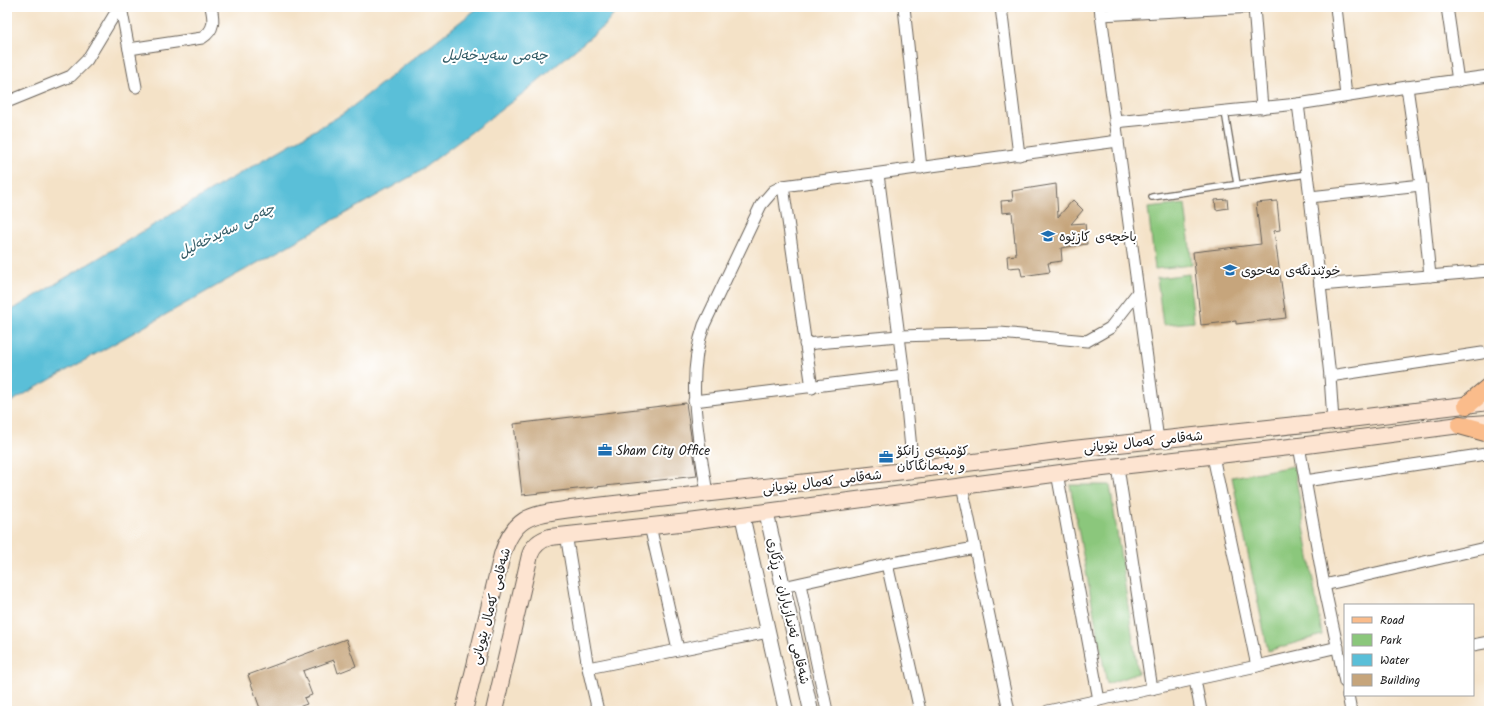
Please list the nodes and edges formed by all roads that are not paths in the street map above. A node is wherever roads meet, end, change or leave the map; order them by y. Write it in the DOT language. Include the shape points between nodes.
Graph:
graph roads {
  1 [pos="120,7"];
  2 [pos="211,7"];
  3 [pos="904,7"];
  4 [pos="1001,7"];
  5 [pos="1254,7"];
  6 [pos="1336,7"];
  7 [pos="1447,7"];
  8 [pos="1160,10"];
  9 [pos="1100,11"];
  10 [pos="129,49"];
  11 [pos="1489,76"];
  12 [pos="1458,80"];
  13 [pos="1407,86"];
  14 [pos="136,87"];
  15 [pos="1346,96"];
  16 [pos="7,102"];
  17 [pos="1298,104"];
  18 [pos="1262,108"];
  19 [pos="1225,112"];
  20 [pos="1115,122"];
  21 [pos="1118,141"];
  22 [pos="1020,155"];
  23 [pos="922,168"];
  24 [pos="878,174"];
  25 [pos="1307,174"];
  26 [pos="1237,184"];
  27 [pos="1421,185"];
  28 [pos="783,186"];
  29 [pos="1152,197"];
  30 [pos="1310,197"];
  31 [pos="1489,271"];
  32 [pos="1430,276"];
  33 [pos="1320,285"];
  34 [pos="1138,292"];
  35 [pos="900,336"];
  36 [pos="805,344"];
  37 [pos="1482,353"];
  38 [pos="904,375"];
  39 [pos="1330,376"];
  40 [pos="1489,387"];
  41 [pos="812,388"];
  42 [pos="694,401"];
  43 [pos="1489,402"];
  44 [pos="1467,405"];
  45 [pos="1333,421"];
  46 [pos="1489,424"];
  47 [pos="1460,425"];
  48 [pos="1489,433"];
  49 [pos="1158,440"];
  50 [pos="1299,446"];
  51 [pos="1074,449"];
  52 [pos="1486,454"];
  53 [pos="1213,456"];
  54 [pos="1118,467"];
  55 [pos="913,470"];
  56 [pos="1076,470"];
  57 [pos="1057,473"];
  58 [pos="1305,481"];
  59 [pos="962,486"];
  60 [pos="707,494"];
  61 [pos="686,497"];
  62 [pos="766,511"];
  63 [pos="742,515"];
  64 [pos="689,522"];
  65 [pos="650,526"];
  66 [pos="566,534"];
  67 [pos="1489,547"];
  68 [pos="975,548"];
  69 [pos="887,564"];
  70 [pos="800,584"];
  71 [pos="1324,585"];
  72 [pos="783,587"];
  73 [pos="768,632"];
  74 [pos="1489,642"];
  75 [pos="1474,645"];
  76 [pos="1338,647"];
  77 [pos="678,649"];
  78 [pos="1257,666"];
  79 [pos="588,668"];
  80 [pos="1344,674"];
  81 [pos="1195,680"];
  82 [pos="1152,689"];
  83 [pos="1348,696"];
  84 [pos="1100,700"];
  85 [pos="464,711"];
  86 [pos="494,711"];
  87 [pos="598,711"];
  88 [pos="786,711"];
  89 [pos="811,711"];
  90 [pos="828,711"];
  91 [pos="920,711"];
  92 [pos="1008,711"];
  93 [pos="1048,711"];
  94 [pos="1201,711"];
  95 [pos="1351,711"];
  1 -- 10 [label="street"];
  1 -- 16 [label="street" via="87,60 71,76"];
  2 -- 10 [label="street" via="214,22 208,34 202,38"];
  3 -- 23 [label="street"];
  4 -- 22 [label="street"];
  5 -- 8 [label="street"];
  5 -- 18 [label="street"];
  6 -- 15 [label="street"];
  7 -- 12 [label="street"];
  8 -- 9 [label="street"];
  9 -- 20 [label="street"];
  10 -- 14 [label="street"];
  11 -- 12 [label="street"];
  12 -- 13 [label="street"];
  13 -- 15 [label="street"];
  13 -- 27 [label="street"];
  15 -- 17 [label="street"];
  17 -- 18 [label="street"];
  17 -- 25 [label="street"];
  18 -- 19 [label="street"];
  19 -- 20 [label="street"];
  19 -- 26 [label="lane"];
  20 -- 21 [label="street"];
  21 -- 22 [label="street"];
  21 -- 34 [label="street"];
  22 -- 23 [label="street"];
  23 -- 24 [label="street"];
  24 -- 28 [label="street"];
  24 -- 35 [label="street"];
  25 -- 26 [label="lane"];
  25 -- 30 [label="street"];
  26 -- 29 [label="lane"];
  27 -- 30 [label="street"];
  27 -- 32 [label="street"];
  28 -- 36 [label="street"];
  28 -- 42 [label="street" via="773,191 761,205 704,325 696,352"];
  30 -- 33 [label="street"];
  31 -- 32 [label="street"];
  32 -- 33 [label="street"];
  33 -- 39 [label="street"];
  34 -- 35 [label="street" via="1110,328 1087,341 1000,334"];
  34 -- 49 [label="street"];
  35 -- 36 [label="street"];
  35 -- 38 [label="street"];
  36 -- 41 [label="street"];
  37 -- 39 [label="street"];
  38 -- 41 [label="street"];
  38 -- 55 [label="street"];
  39 -- 45 [label="street"];
  40 -- 44 [label="main road"];
  41 -- 42 [label="street"];
  42 -- 60 [label="street"];
  43 -- 44 [label="main road, شەقامی کەمال بێویانی"];
  44 -- 45 [label="main road, شەقامی کەمال بێویانی"];
  45 -- 49 [label="main road, شەقامی کەمال بێویانی"];
  46 -- 47 [label="main road, شەقامی کەمال بێویانی"];
  47 -- 48 [label="main road"];
  47 -- 50 [label="main road, شەقامی کەمال بێویانی"];
  49 -- 51 [label="main road, شەقامی کەمال بێویانی"];
  50 -- 53 [label="main road, شەقامی کەمال بێویانی"];
  50 -- 58 [label="street"];
  51 -- 55 [label="main road, شەقامی کەمال بێویانی"];
  51 -- 56 [label="main road" via="1080,463"];
  52 -- 58 [label="street"];
  53 -- 54 [label="main road, شەقامی کەمال بێویانی"];
  53 -- 78 [label="street"];
  54 -- 56 [label="main road, شەقامی کەمال بێویانی"];
  54 -- 82 [label="street"];
  55 -- 60 [label="main road, شەقامی کەمال بێویانی"];
  56 -- 57 [label="main road, شەقامی کەمال بێویانی"];
  57 -- 59 [label="main road, شەقامی کەمال بێویانی"];
  57 -- 84 [label="street"];
  58 -- 71 [label="street"];
  59 -- 62 [label="main road, شەقامی کەمال بێویانی"];
  59 -- 68 [label="street"];
  60 -- 61 [label="main road, شەقامی کەمال بێویانی"];
  61 -- 64 [label="main road" via="682,505 683,515"];
  61 -- 85 [label="main road, شەقامی کەمال بێویانی" via="548,513 532,517 518,525 510,534 502,555"];
  62 -- 63 [label="main road, شەقامی کەمال بێویانی"];
  62 -- 72 [label="street, شەقامی ئەندازیاران - ڕزگاری"];
  63 -- 64 [label="main road, شەقامی کەمال بێویانی"];
  63 -- 73 [label="street, شەقامی ئەندازیاران - ڕزگاری"];
  64 -- 65 [label="main road, شەقامی کەمال بێویانی"];
  65 -- 66 [label="main road, شەقامی کەمال بێویانی"];
  65 -- 77 [label="street"];
  66 -- 79 [label="street"];
  66 -- 86 [label="main road, شەقامی کەمال بێویانی" via="542,540 532,551"];
  67 -- 71 [label="street"];
  68 -- 69 [label="street"];
  68 -- 92 [label="street"];
  69 -- 70 [label="street"];
  69 -- 91 [label="street"];
  70 -- 72 [label="street"];
  70 -- 90 [label="street"];
  71 -- 76 [label="street"];
  72 -- 89 [label="street, شەقامی ئەندازیاران - ڕزگاری"];
  73 -- 77 [label="street"];
  73 -- 88 [label="street, شەقامی ئەندازیاران - ڕزگاری"];
  74 -- 75 [label="street"];
  76 -- 78 [label="street"];
  76 -- 80 [label="street"];
  77 -- 79 [label="street"];
  78 -- 81 [label="street"];
  79 -- 87 [label="street"];
  81 -- 82 [label="street"];
  81 -- 94 [label="street"];
  82 -- 84 [label="street"];
  83 -- 95 [label="street"];
  84 -- 93 [label="street"];
}
